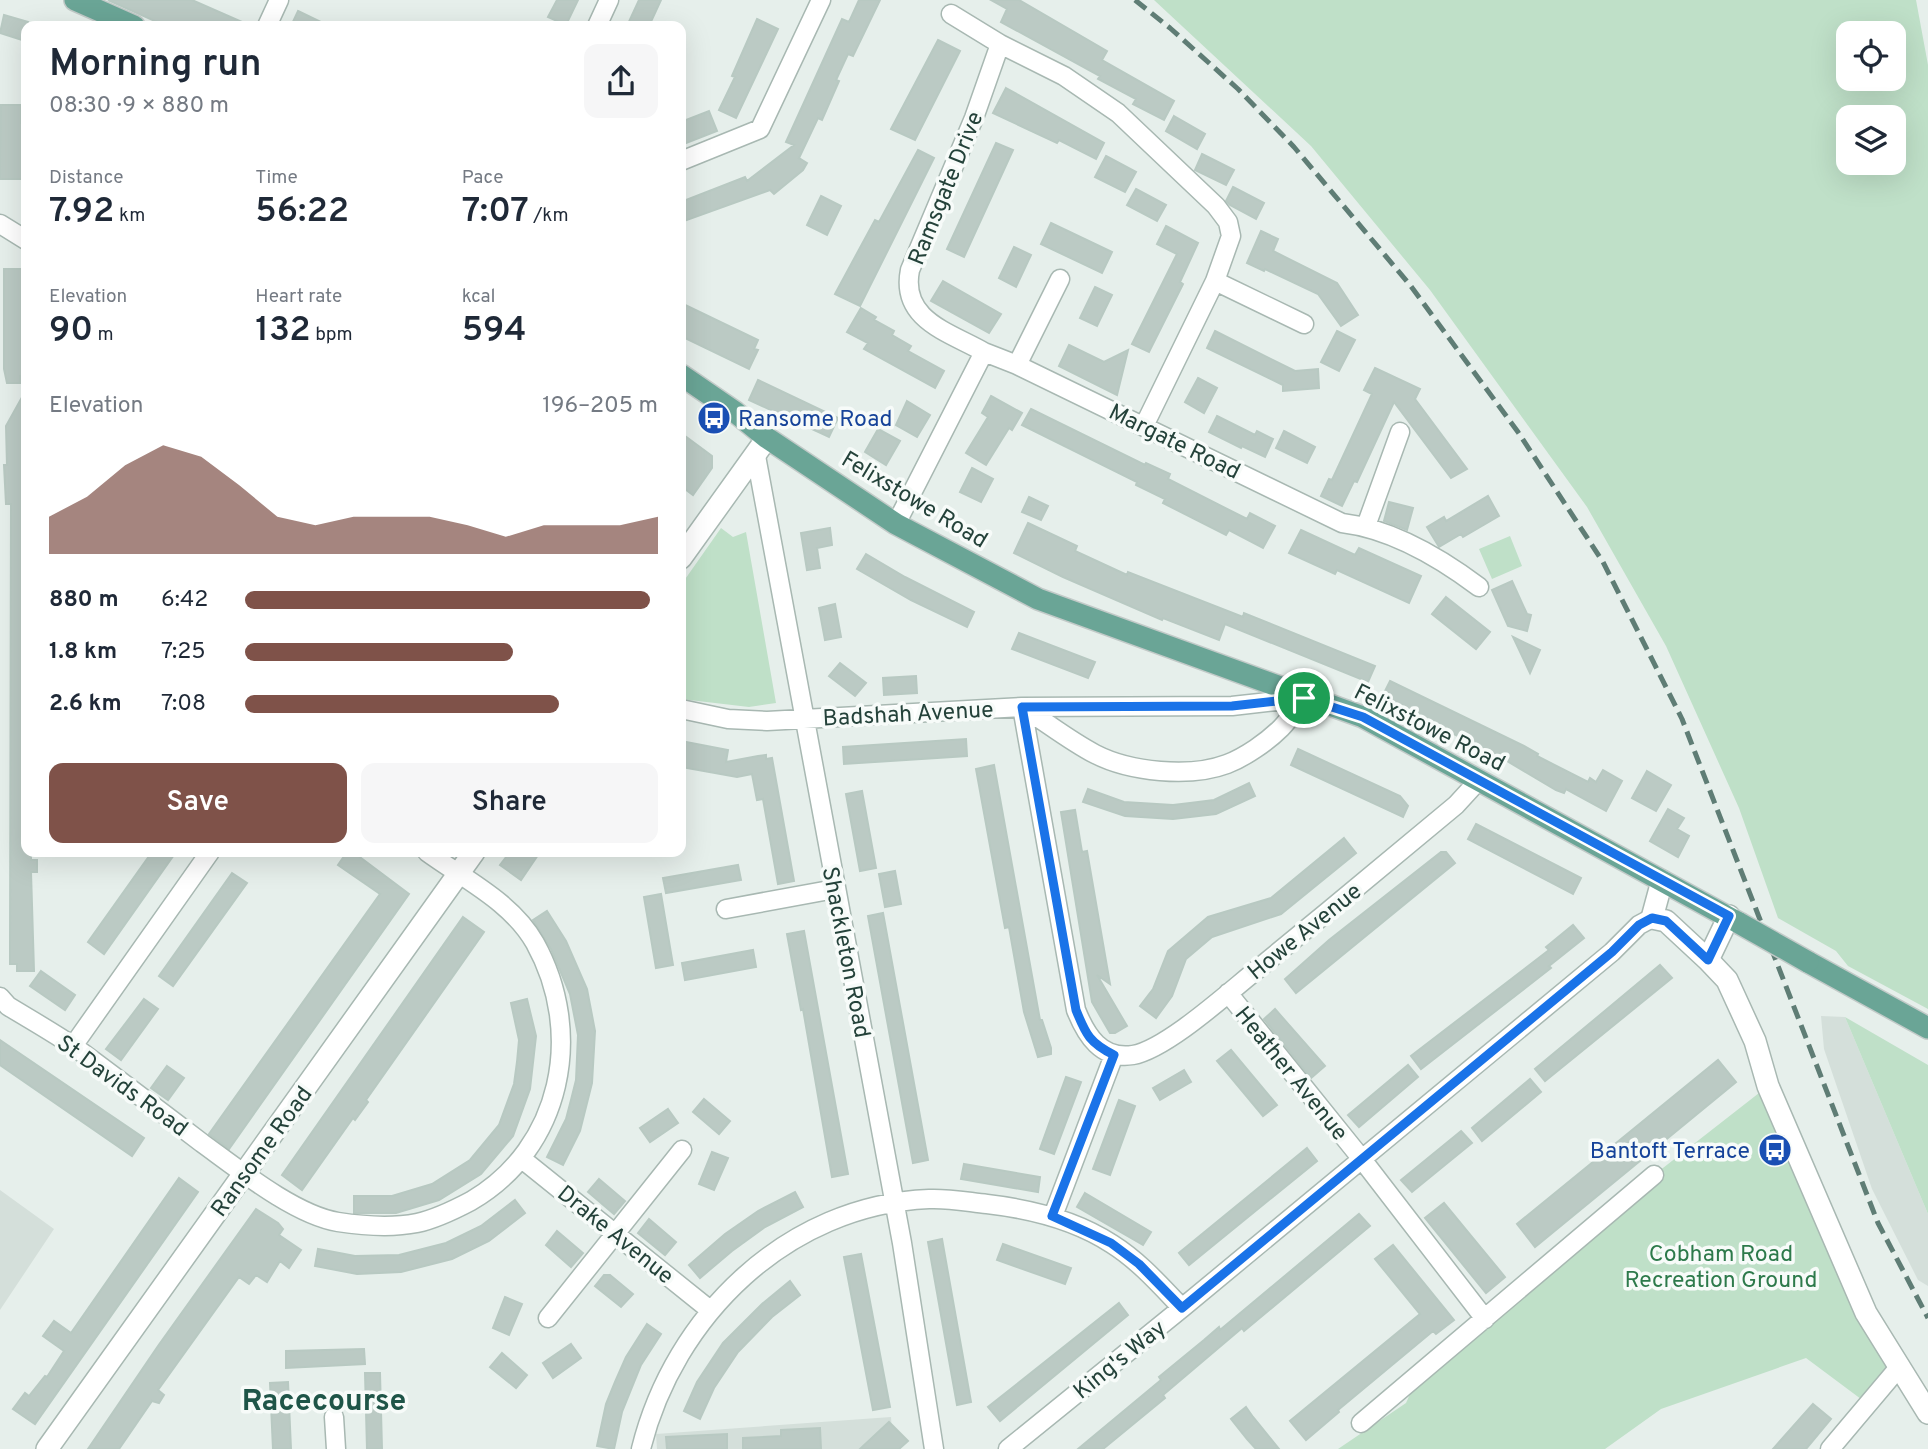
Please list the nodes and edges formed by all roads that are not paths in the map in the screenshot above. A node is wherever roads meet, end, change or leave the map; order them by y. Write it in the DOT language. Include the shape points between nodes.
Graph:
graph roads {
  1 [pos="75,0"];
  2 [pos="279,0"];
  3 [pos="609,0"];
  4 [pos="821,0"];
  5 [pos="951,14"];
  6 [pos="123,21"];
  7 [pos="269,21"];
  8 [pos="599,21"];
  9 [pos="1000,44"];
  10 [pos="686,159"];
  11 [pos="0,223"];
  12 [pos="21,237"];
  13 [pos="1060,279"];
  14 [pos="1215,281"];
  15 [pos="1304,324"];
  16 [pos="984,352"];
  17 [pos="1017,365"];
  18 [pos="686,379"];
  19 [pos="1144,426"];
  20 [pos="1400,432"];
  21 [pos="762,447"];
  22 [pos="896,524"];
  23 [pos="1366,526"];
  24 [pos="686,551"];
  25 [pos="1479,587"];
  26 [pos="1304,698"];
  27 [pos="1022,707"];
  28 [pos="686,710"];
  29 [pos="803,719"];
  30 [pos="1478,781"];
  31 [pos="206,857"];
  32 [pos="434,857"];
  33 [pos="471,857"];
  34 [pos="458,875"];
  35 [pos="1662,881"];
  36 [pos="835,889"];
  37 [pos="726,909"];
  38 [pos="1652,918"];
  39 [pos="1734,920"];
  40 [pos="1708,960"];
  41 [pos="1228,993"];
  42 [pos="0,997"];
  43 [pos="1928,1028"];
  44 [pos="73,1046"];
  45 [pos="1114,1055"];
  46 [pos="682,1150"];
  47 [pos="1361,1158"];
  48 [pos="522,1159"];
  49 [pos="245,1175"];
  50 [pos="1654,1175"];
  51 [pos="894,1203"];
  52 [pos="1052,1216"];
  53 [pos="615,1233"];
  54 [pos="1182,1308"];
  55 [pos="710,1310"];
  56 [pos="548,1318"];
  57 [pos="1485,1319"];
  58 [pos="1899,1366"];
  59 [pos="1928,1413"];
  60 [pos="334,1417"];
  61 [pos="1362,1423"];
  62 [pos="47,1449"];
  63 [pos="336,1449"];
  64 [pos="641,1449"];
  65 [pos="934,1449"];
  66 [pos="1008,1449"];
  67 [pos="1830,1449"];
  1 -- 6 [label="main road"];
  2 -- 7 [label="street"];
  3 -- 8 [label="street"];
  4 -- 10 [label="street" via="760,129"];
  5 -- 9 [label="street"];
  9 -- 14 [label="street" via="1064,76 1118,113 1216,206 1228,222 1231,236"];
  9 -- 16 [label="street, Ramsgate Drive" via="908,283 908,295 922,317"];
  11 -- 12 [label="street"];
  13 -- 17 [label="street"];
  14 -- 15 [label="street"];
  14 -- 19 [label="street"];
  16 -- 17 [label="street, Margate Road"];
  16 -- 22 [label="street"];
  17 -- 19 [label="street, Margate Road"];
  18 -- 21 [label="main road, Felixstowe Road"];
  19 -- 23 [label="street, Margate Road" via="1342,523"];
  20 -- 23 [label="street"];
  21 -- 22 [label="main road, Felixstowe Road"];
  21 -- 24 [label="street"];
  21 -- 29 [label="street, Shackleton Road"];
  22 -- 26 [label="main road, Felixstowe Road" via="1038,599"];
  23 -- 25 [label="street, Margate Road" via="1444,560"];
  26 -- 27 [label="street, Badshah Avenue" via="1232,706"];
  26 -- 27 [label="street" via="1282,727 1261,744 1227,764 1185,772 1127,766 1096,754"];
  26 -- 30 [label="main road, Felixstowe Road" via="1363,717"];
  27 -- 29 [label="street, Badshah Avenue"];
  27 -- 45 [label="street" via="1076,1010 1085,1033 1097,1047"];
  28 -- 29 [label="street, Badshah Avenue" via="728,719"];
  29 -- 36 [label="street, Shackleton Road"];
  30 -- 35 [label="main road, Felixstowe Road"];
  30 -- 41 [label="street, Howe Avenue" via="1456,806"];
  31 -- 44 [label="street"];
  32 -- 34 [label="street, St Davids Road"];
  33 -- 34 [label="street, Ransome Road"];
  34 -- 48 [label="street, St Davids Road" via="520,922 547,970 560,1014 559,1073 536,1138"];
  34 -- 49 [label="street, Ransome Road"];
  35 -- 38 [label="street"];
  35 -- 39 [label="main road, Felixstowe Road"];
  36 -- 37 [label="street"];
  36 -- 51 [label="street, Shackleton Road"];
  38 -- 40 [label="street" via="1666,921"];
  38 -- 47 [label="street, King's Way"];
  39 -- 40 [label="street"];
  39 -- 43 [label="main road, Felixstowe Road, bridge"];
  40 -- 58 [label="street" via="1727,980 1866,1313"];
  41 -- 45 [label="street, Howe Avenue" via="1162,1044 1133,1055"];
  41 -- 47 [label="street, Heather Avenue"];
  42 -- 44 [label="street, St Davids Road"];
  44 -- 49 [label="street, St Davids Road"];
  45 -- 52 [label="street"];
  46 -- 53 [label="street"];
  47 -- 54 [label="street, King's Way"];
  47 -- 57 [label="street, Heather Avenue"];
  48 -- 49 [label="street, St Davids Road" via="487,1191 453,1211 418,1223 382,1226 335,1222 301,1209"];
  48 -- 53 [label="street, Drake Avenue"];
  49 -- 62 [label="street, Ransome Road"];
  50 -- 57 [label="street"];
  51 -- 52 [label="street" via="943,1200"];
  51 -- 55 [label="street" via="846,1214 806,1233 754,1268"];
  51 -- 65 [label="street, Shackleton Road"];
  52 -- 54 [label="street" via="1111,1243"];
  53 -- 55 [label="street, Drake Avenue"];
  53 -- 56 [label="street"];
  54 -- 66 [label="street, King's Way"];
  55 -- 64 [label="street" via="660,1390"];
  57 -- 61 [label="street"];
  58 -- 59 [label="street"];
  58 -- 67 [label="street"];
  60 -- 63 [label="street"];
}
